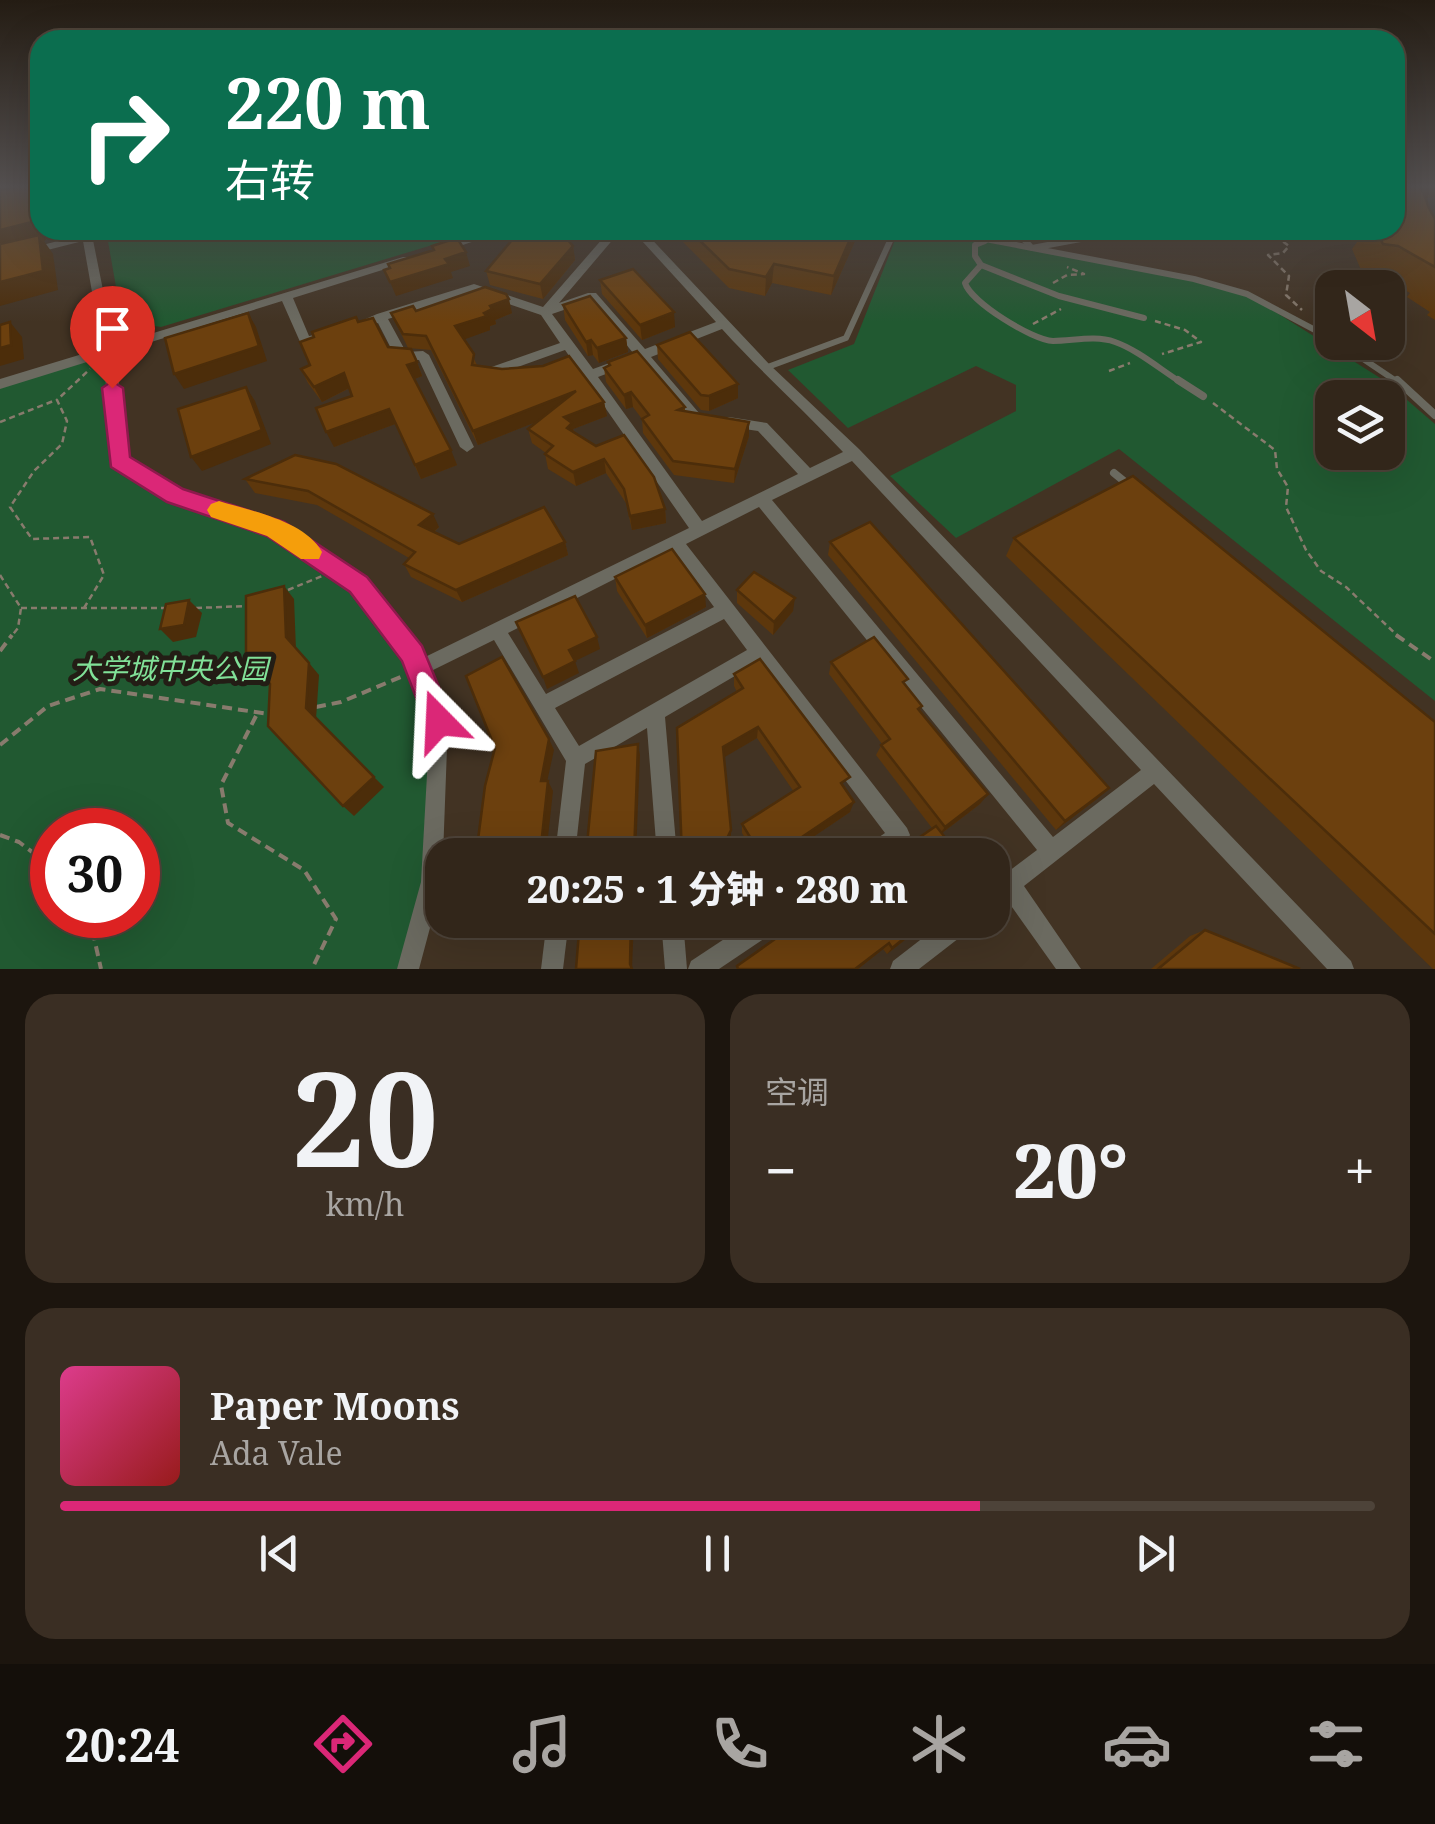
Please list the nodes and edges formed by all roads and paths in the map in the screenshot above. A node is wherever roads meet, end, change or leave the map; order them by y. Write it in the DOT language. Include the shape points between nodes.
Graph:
graph roads {
  1 [pos="66,240"];
  2 [pos="87,240"];
  3 [pos="470,240"];
  4 [pos="607,240"];
  5 [pos="646,240"];
  6 [pos="890,240"];
  7 [pos="990,240"];
  8 [pos="1024,240"];
  9 [pos="1075,240"];
  10 [pos="1281,240"];
  11 [pos="1032,248"];
  12 [pos="1066,255"];
  13 [pos="0,260"];
  14 [pos="980,265"];
  15 [pos="1044,290"];
  16 [pos="286,297"];
  17 [pos="1076,302"];
  18 [pos="545,312"];
  19 [pos="1309,317"];
  20 [pos="380,318"];
  21 [pos="1144,318"];
  22 [pos="724,324"];
  23 [pos="1024,329"];
  24 [pos="1315,330"];
  25 [pos="569,344"];
  26 [pos="109,351"];
  27 [pos="641,355"];
  28 [pos="1145,357"];
  29 [pos="1365,360"];
  30 [pos="765,368"];
  31 [pos="1109,371"];
  32 [pos="485,374"];
  33 [pos="590,375"];
  34 [pos="0,384"];
  35 [pos="1204,396"];
  36 [pos="57,400"];
  37 [pos="1435,416"];
  38 [pos="0,422"];
  39 [pos="467,447"];
  40 [pos="854,454"];
  41 [pos="1114,473"];
  42 [pos="808,476"];
  43 [pos="1144,497"];
  44 [pos="762,498"];
  45 [pos="699,530"];
  46 [pos="675,542"];
  47 [pos="337,570"];
  48 [pos="0,575"];
  49 [pos="274,596"];
  50 [pos="258,602"];
  51 [pos="22,608"];
  52 [pos="84,608"];
  53 [pos="726,610"];
  54 [pos="497,630"];
  55 [pos="0,651"];
  56 [pos="759,652"];
  57 [pos="1435,662"];
  58 [pos="418,669"];
  59 [pos="543,706"];
  60 [pos="312,708"];
  61 [pos="284,712"];
  62 [pos="656,713"];
  63 [pos="256,715"];
  64 [pos="0,746"];
  65 [pos="576,759"];
  66 [pos="1154,772"];
  67 [pos="0,836"];
  68 [pos="567,838"];
  69 [pos="666,838"];
  70 [pos="896,838"];
  71 [pos="30,851"];
  72 [pos="1052,852"];
  73 [pos="1010,884"];
  74 [pos="1010,901"];
  75 [pos="95,938"];
  76 [pos="556,938"];
  77 [pos="673,938"];
  78 [pos="745,938"];
  79 [pos="941,938"];
  80 [pos="101,969"];
  81 [pos="312,969"];
  82 [pos="408,969"];
  83 [pos="552,969"];
  84 [pos="676,969"];
  85 [pos="699,969"];
  86 [pos="901,969"];
  87 [pos="1070,969"];
  88 [pos="1343,969"];
  1 -- 13 [label="street"];
  2 -- 26 [label="street"];
  3 -- 16 [label="street"];
  4 -- 18 [label="street"];
  5 -- 22 [label="street"];
  6 -- 30 [label="lane" via="846,338"];
  7 -- 11 [label="lane"];
  7 -- 14 [label="lane" via="975,245"];
  8 -- 11 [label="lane"];
  9 -- 11 [label="lane"];
  10 -- 19 [label="path" via="1289,246 1268,256 1289,276 1286,295"];
  11 -- 12 [label="lane"];
  12 -- 15 [label="path" via="1068,267 1084,274 1066,275"];
  12 -- 24 [label="lane" via="1247,294"];
  14 -- 15 [label="lane"];
  14 -- 23 [label="lane" via="965,283 970,295"];
  15 -- 17 [label="lane"];
  16 -- 20 [label="street" via="305,342"];
  16 -- 26 [label="street"];
  17 -- 21 [label="lane"];
  17 -- 23 [label="path"];
  18 -- 20 [label="street" via="474,288"];
  18 -- 25 [label="street"];
  18 -- 27 [label="street" via="592,296"];
  20 -- 39 [label="street" via="402,357 423,355 446,388 444,405"];
  21 -- 28 [label="path" via="1201,342"];
  22 -- 27 [label="street"];
  22 -- 30 [label="street"];
  23 -- 28 [label="lane" via="1051,341 1115,342"];
  25 -- 32 [label="street"];
  25 -- 33 [label="street"];
  26 -- 34 [label="street"];
  26 -- 36 [label="path"];
  26 -- 47 [label="street" via="119,462 175,496 275,529"];
  27 -- 33 [label="street"];
  27 -- 42 [label="street" via="695,418 762,427"];
  28 -- 31 [label="path"];
  28 -- 35 [label="lane"];
  29 -- 37 [label="lane"];
  30 -- 40 [label="street"];
  33 -- 45 [label="street"];
  35 -- 57 [label="path" via="1275,450 1288,487 1286,507 1321,571"];
  36 -- 38 [label="path"];
  36 -- 52 [label="path" via="67,421 62,444 34,470 10,507 32,538 90,537 104,575"];
  40 -- 42 [label="street"];
  40 -- 66 [label="street"];
  41 -- 43 [label="lane"];
  42 -- 44 [label="street"];
  44 -- 45 [label="street"];
  44 -- 72 [label="street"];
  45 -- 46 [label="street"];
  46 -- 53 [label="street"];
  46 -- 54 [label="street"];
  47 -- 49 [label="path"];
  47 -- 58 [label="street" via="358,584"];
  48 -- 51 [label="path"];
  50 -- 52 [label="path" via="242,608"];
  51 -- 52 [label="path"];
  51 -- 55 [label="path" via="18,628"];
  53 -- 56 [label="street"];
  53 -- 59 [label="street"];
  54 -- 58 [label="street"];
  54 -- 59 [label="street"];
  56 -- 62 [label="street"];
  56 -- 70 [label="street" via="900,835"];
  58 -- 60 [label="path"];
  58 -- 82 [label="street" via="439,721 432,882"];
  59 -- 65 [label="street"];
  61 -- 63 [label="path"];
  62 -- 65 [label="street"];
  62 -- 69 [label="street"];
  63 -- 64 [label="path" via="100,689 48,706"];
  63 -- 81 [label="path" via="222,785 228,823 304,870 336,919"];
  65 -- 68 [label="street"];
  66 -- 72 [label="street"];
  66 -- 88 [label="street"];
  67 -- 71 [label="path"];
  72 -- 73 [label="street"];
  74 -- 87 [label="street"];
  75 -- 80 [label="path"];
  76 -- 83 [label="street"];
  77 -- 84 [label="street"];
  78 -- 85 [label="street"];
  79 -- 86 [label="street"];
}
